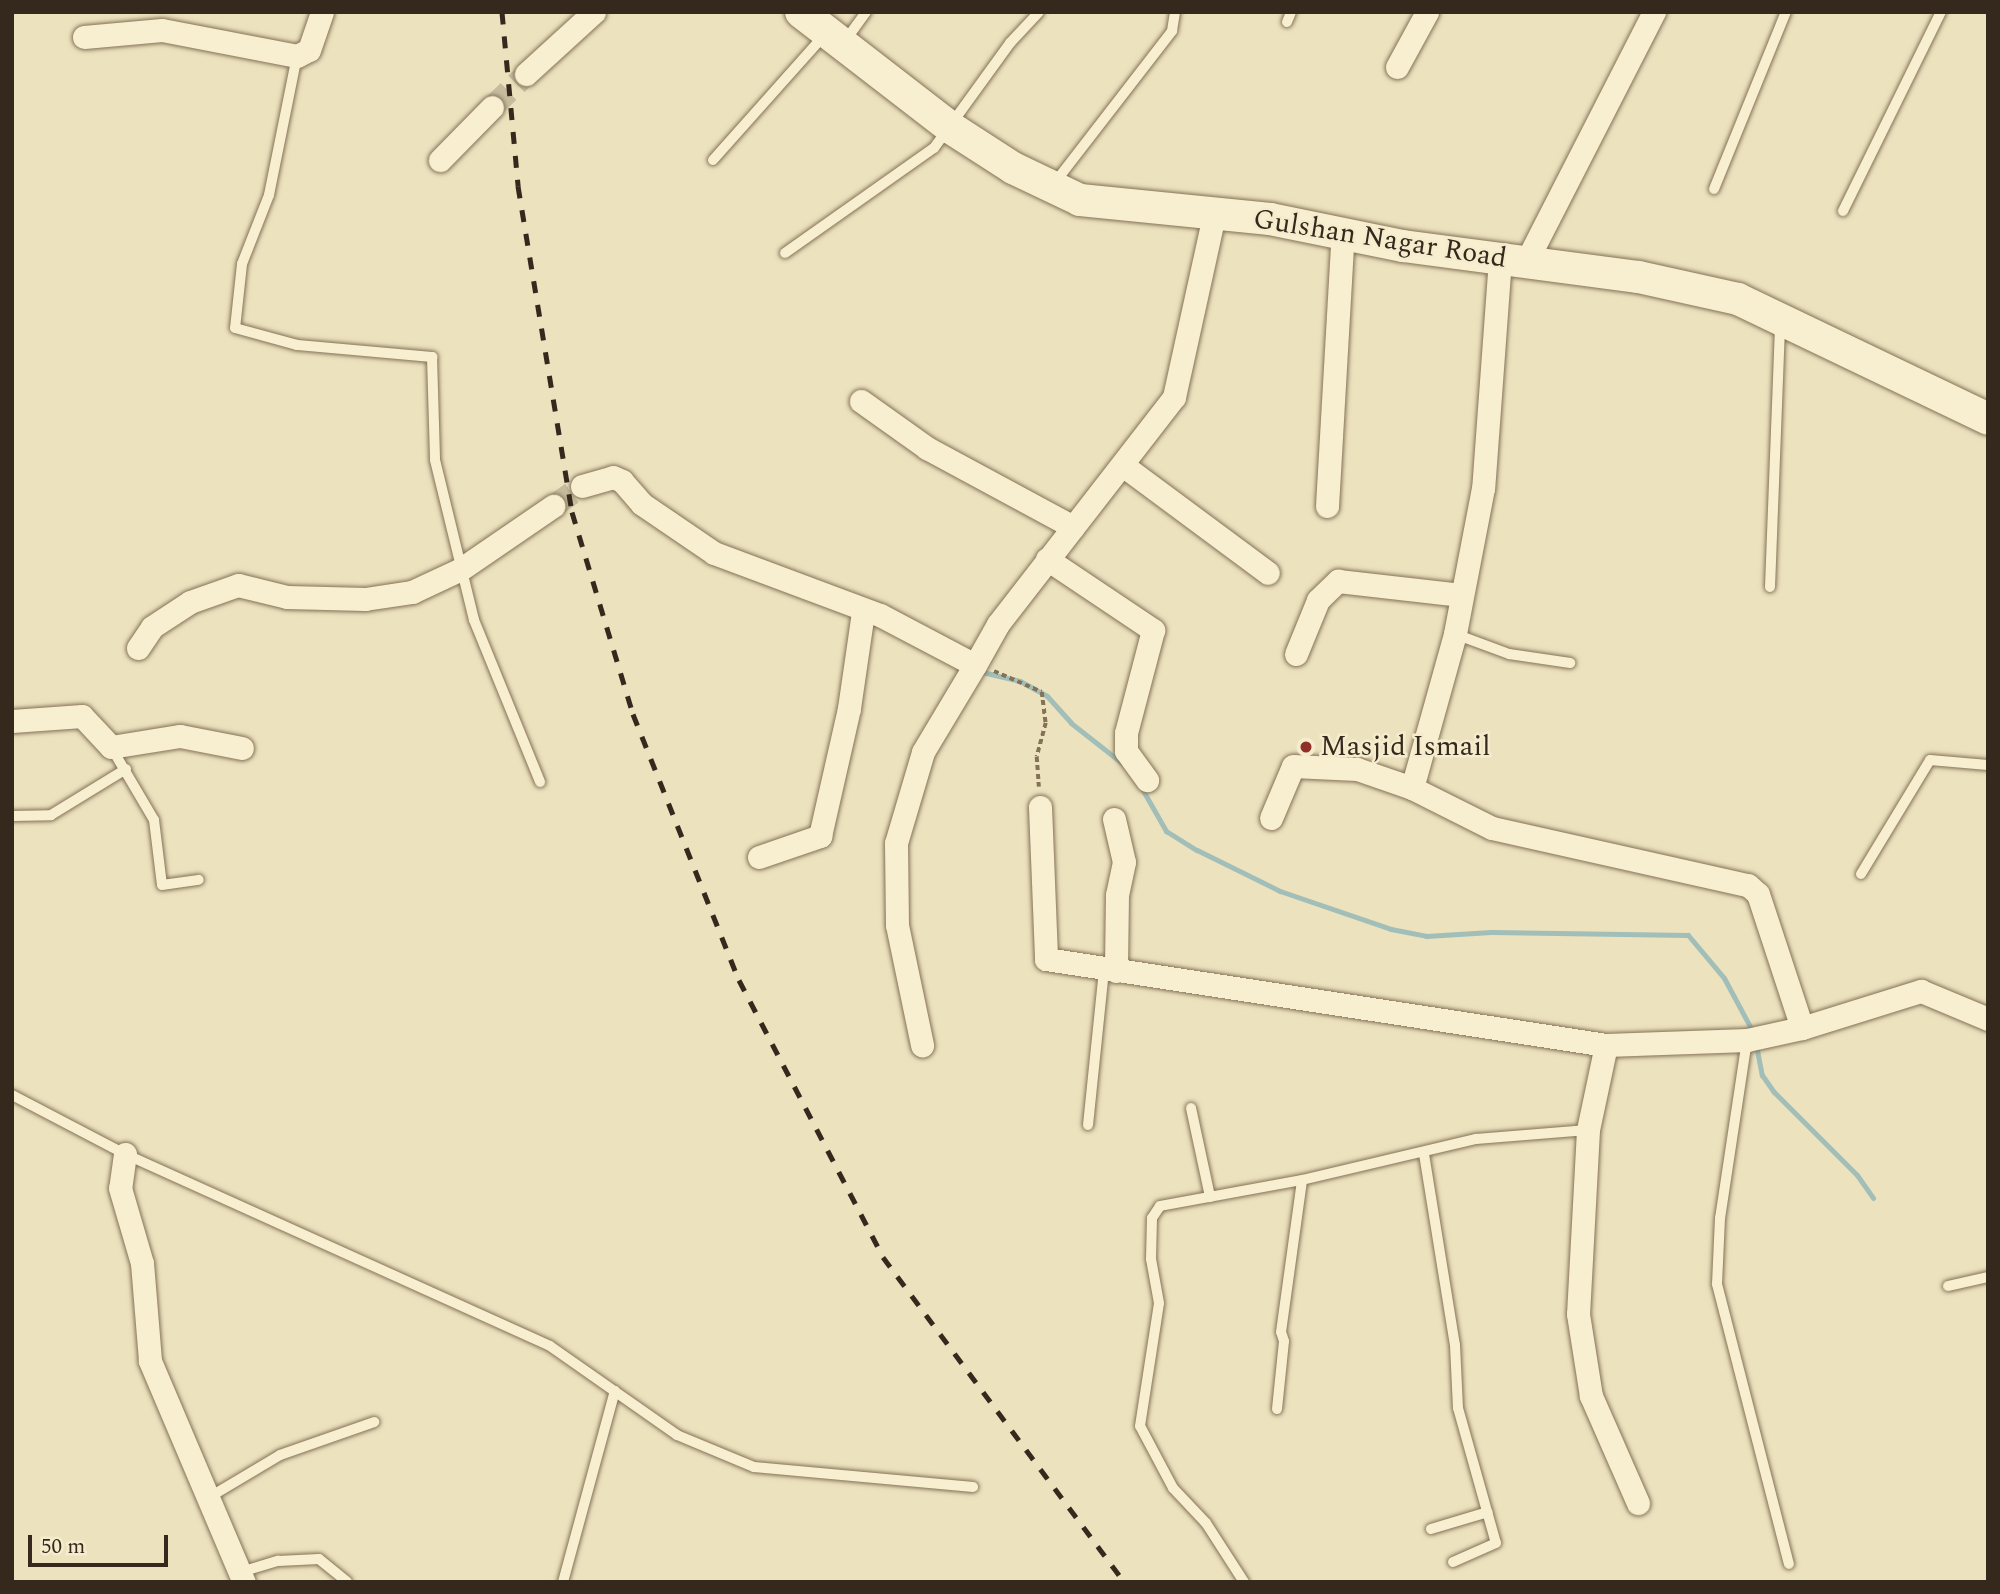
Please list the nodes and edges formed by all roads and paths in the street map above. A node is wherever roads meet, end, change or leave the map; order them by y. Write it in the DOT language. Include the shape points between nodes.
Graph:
graph roads {
  1 [pos="322,12"];
  2 [pos="594,12"];
  3 [pos="802,12"];
  4 [pos="866,12"];
  5 [pos="1039,12"];
  6 [pos="1175,12"];
  7 [pos="1427,12"];
  8 [pos="1654,12"];
  9 [pos="1786,12"];
  10 [pos="1941,12"];
  11 [pos="84,37"];
  12 [pos="835,37"];
  13 [pos="297,56"];
  14 [pos="1398,67"];
  15 [pos="526,74"];
  16 [pos="492,107"];
  17 [pos="951,128"];
  18 [pos="440,160"];
  19 [pos="713,160"];
  20 [pos="1051,188"];
  21 [pos="1714,189"];
  22 [pos="1843,211"];
  23 [pos="1214,215"];
  24 [pos="1343,231"];
  25 [pos="785,253"];
  26 [pos="1513,260"];
  27 [pos="1780,316"];
  28 [pos="860,401"];
  29 [pos="1988,419"];
  30 [pos="1124,466"];
  31 [pos="582,486"];
  32 [pos="553,506"];
  33 [pos="1327,506"];
  34 [pos="1073,527"];
  35 [pos="1047,559"];
  36 [pos="461,569"];
  37 [pos="1268,573"];
  38 [pos="1770,587"];
  39 [pos="1461,595"];
  40 [pos="863,612"];
  41 [pos="1455,634"];
  42 [pos="138,648"];
  43 [pos="1296,654"];
  44 [pos="1570,663"];
  45 [pos="975,664"];
  46 [pos="12,722"];
  47 [pos="111,747"];
  48 [pos="242,748"];
  49 [pos="1988,765"];
  50 [pos="126,769"];
  51 [pos="1147,780"];
  52 [pos="540,782"];
  53 [pos="1412,788"];
  54 [pos="1040,807"];
  55 [pos="12,816"];
  56 [pos="1271,818"];
  57 [pos="1114,819"];
  58 [pos="759,857"];
  59 [pos="1861,874"];
  60 [pos="199,880"];
  61 [pos="1110,970"];
  62 [pos="1988,1018"];
  63 [pos="1801,1028"];
  64 [pos="1746,1040"];
  65 [pos="922,1045"];
  66 [pos="1606,1045"];
  67 [pos="12,1095"];
  68 [pos="1191,1108"];
  69 [pos="1088,1125"];
  70 [pos="1588,1129"];
  71 [pos="125,1154"];
  72 [pos="1424,1154"];
  73 [pos="1302,1180"];
  74 [pos="1210,1197"];
  75 [pos="1988,1278"];
  76 [pos="1948,1286"];
  77 [pos="615,1391"];
  78 [pos="1277,1409"];
  79 [pos="374,1422"];
  80 [pos="973,1487"];
  81 [pos="208,1498"];
  82 [pos="1638,1503"];
  83 [pos="1489,1512"];
  84 [pos="1430,1529"];
  85 [pos="1453,1562"];
  86 [pos="1788,1564"];
  87 [pos="242,1577"];
  88 [pos="347,1582"];
  89 [pos="563,1582"];
  90 [pos="1244,1582"];
  1 -- 13 [label="street" via="309,50"];
  2 -- 15 [label="street"];
  3 -- 12 [label="street, Gulshan Nagar Road"];
  4 -- 12 [label="lane"];
  5 -- 17 [label="lane" via="1010,43"];
  6 -- 20 [label="lane" via="1172,31"];
  7 -- 14 [label="street"];
  8 -- 26 [label="street"];
  9 -- 21 [label="lane"];
  10 -- 22 [label="lane"];
  11 -- 13 [label="street" via="162,30"];
  12 -- 17 [label="street, Gulshan Nagar Road"];
  12 -- 19 [label="lane"];
  13 -- 36 [label="lane" via="269,195 242,264 235,328 297,345 432,357 435,460"];
  16 -- 18 [label="street"];
  17 -- 20 [label="street, Gulshan Nagar Road"];
  17 -- 25 [label="lane" via="934,148"];
  20 -- 23 [label="street, Gulshan Nagar Road" via="1080,200"];
  23 -- 24 [label="street, Gulshan Nagar Road"];
  23 -- 30 [label="street" via="1174,397"];
  24 -- 26 [label="street, Gulshan Nagar Road" via="1403,246"];
  24 -- 33 [label="street"];
  26 -- 27 [label="street, Gulshan Nagar Road" via="1651,279 1738,299"];
  26 -- 39 [label="street" via="1483,488"];
  27 -- 29 [label="street, Gulshan Nagar Road"];
  27 -- 38 [label="lane"];
  28 -- 34 [label="street" via="927,448"];
  30 -- 34 [label="street"];
  30 -- 37 [label="street"];
  31 -- 40 [label="street" via="604,479 622,481 642,504 714,553"];
  32 -- 36 [label="street"];
  34 -- 35 [label="street"];
  35 -- 45 [label="street"];
  35 -- 51 [label="street" via="1153,630 1126,733 1126,751"];
  36 -- 42 [label="street" via="412,592 365,599 287,597 238,585 190,602 152,627"];
  36 -- 52 [label="lane" via="474,620"];
  39 -- 41 [label="street"];
  39 -- 43 [label="street" via="1338,581 1318,600"];
  40 -- 45 [label="street" via="880,615"];
  40 -- 58 [label="street" via="849,708 820,836"];
  41 -- 44 [label="lane" via="1509,654"];
  41 -- 53 [label="street"];
  45 -- 54 [label="path" via="1024,680 1042,692 1046,723 1037,757"];
  45 -- 65 [label="street" via="923,752 896,843 897,925"];
  46 -- 47 [label="street" via="82,716"];
  47 -- 48 [label="street" via="180,736"];
  47 -- 50 [label="lane"];
  49 -- 59 [label="lane" via="1930,760"];
  50 -- 55 [label="lane" via="51,815"];
  50 -- 60 [label="lane" via="154,820 162,885"];
  53 -- 56 [label="street" via="1357,769 1293,766"];
  53 -- 63 [label="street" via="1492,828 1748,885 1758,894"];
  54 -- 61 [label="street" via="1046,959"];
  57 -- 61 [label="street" via="1124,862"];
  61 -- 66 [label="street"];
  61 -- 69 [label="lane"];
  62 -- 63 [label="street" via="1921,991"];
  63 -- 64 [label="street"];
  64 -- 66 [label="street"];
  64 -- 86 [label="lane" via="1720,1219 1717,1284 1728,1344 1760,1438"];
  66 -- 70 [label="street"];
  67 -- 71 [label="lane"];
  68 -- 74 [label="lane"];
  70 -- 72 [label="lane" via="1476,1139"];
  70 -- 82 [label="street" via="1578,1314 1591,1396"];
  71 -- 77 [label="lane" via="550,1346"];
  71 -- 81 [label="street" via="120,1188 142,1263 150,1361"];
  72 -- 73 [label="lane"];
  72 -- 83 [label="lane" via="1455,1345 1458,1408"];
  73 -- 74 [label="lane"];
  73 -- 78 [label="lane" via="1281,1332"];
  74 -- 90 [label="lane" via="1160,1206 1152,1218 1151,1259 1159,1303 1140,1426 1173,1488 1206,1523"];
  75 -- 76 [label="lane"];
  77 -- 80 [label="lane" via="677,1435 754,1467"];
  77 -- 89 [label="lane"];
  79 -- 81 [label="lane" via="280,1455"];
  81 -- 87 [label="street"];
  83 -- 84 [label="lane"];
  83 -- 85 [label="lane" via="1496,1543"];
  87 -- 88 [label="lane" via="278,1561 319,1559"];
}
